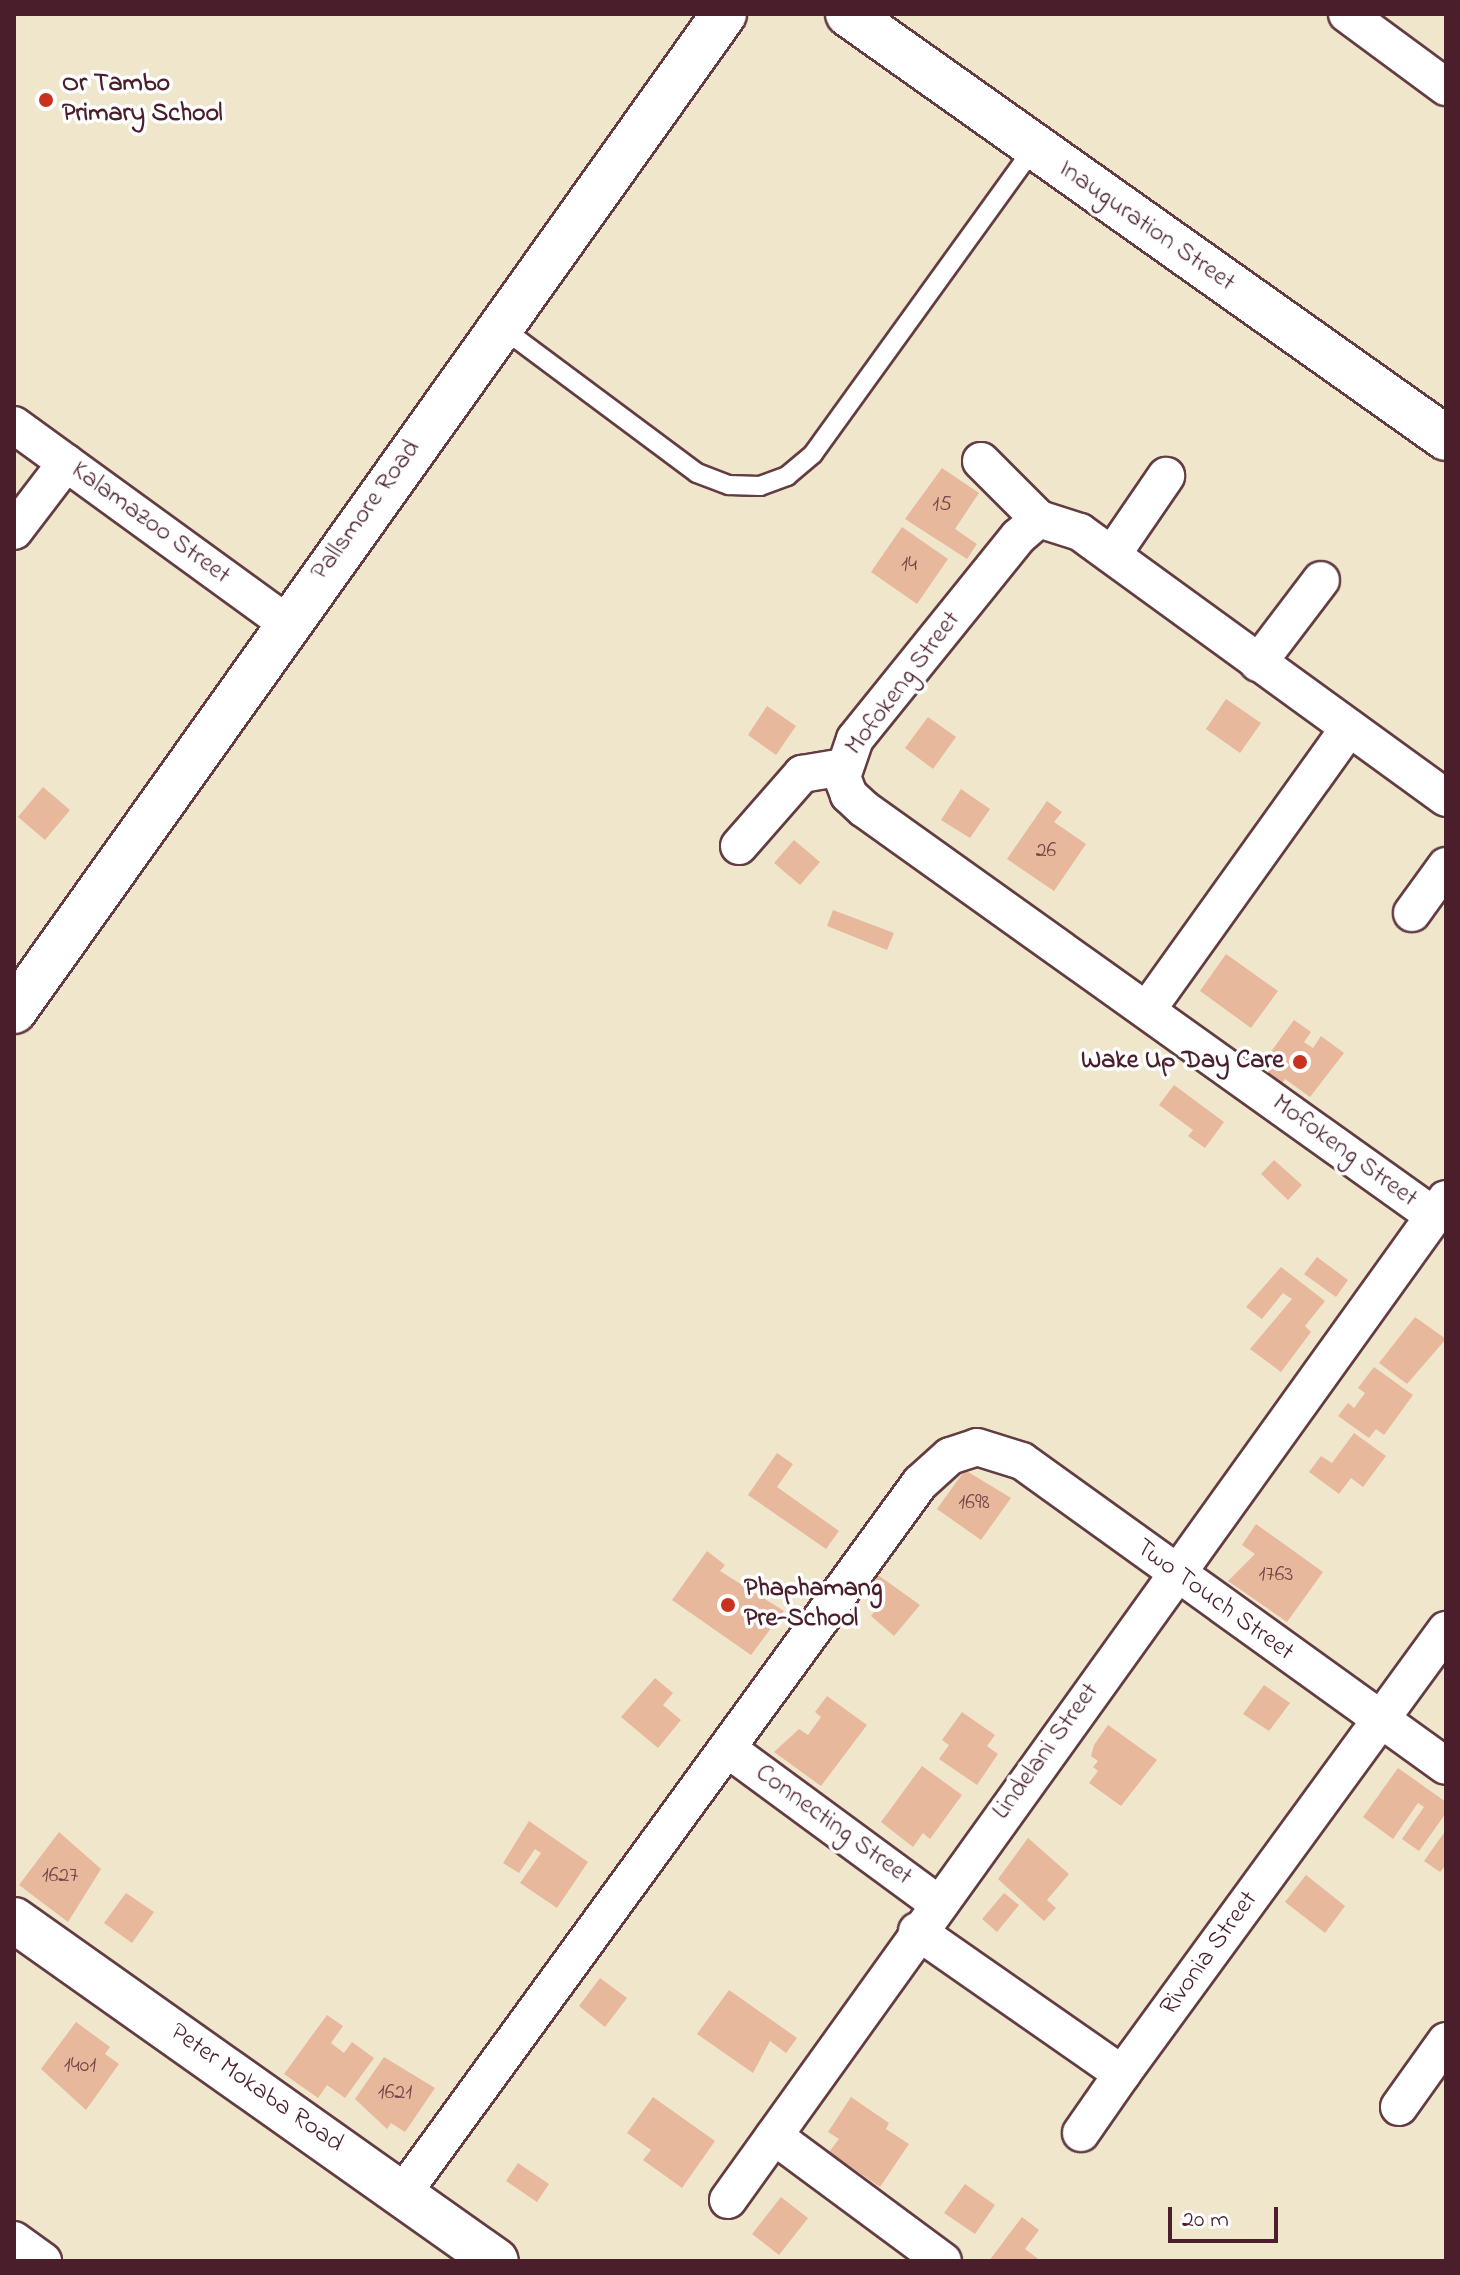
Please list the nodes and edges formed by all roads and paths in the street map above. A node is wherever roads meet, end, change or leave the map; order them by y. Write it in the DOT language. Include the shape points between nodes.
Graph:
graph roads {
  1 [pos="724,14"];
  2 [pos="848,14"];
  3 [pos="1347,14"];
  4 [pos="1446,87"];
  5 [pos="1034,148"];
  6 [pos="499,325"];
  7 [pos="14,425"];
  8 [pos="1446,438"];
  9 [pos="981,461"];
  10 [pos="66,463"];
  11 [pos="1166,476"];
  12 [pos="1039,519"];
  13 [pos="14,531"];
  14 [pos="1112,555"];
  15 [pos="1321,580"];
  16 [pos="287,623"];
  17 [pos="1258,663"];
  18 [pos="1349,728"];
  19 [pos="843,767"];
  20 [pos="1441,784"];
  21 [pos="739,846"];
  22 [pos="1446,866"];
  23 [pos="1412,913"];
  24 [pos="1147,1010"];
  25 [pos="14,1011"];
  26 [pos="1440,1208"];
  27 [pos="1177,1574"];
  28 [pos="1446,1630"];
  29 [pos="1381,1721"];
  30 [pos="729,1750"];
  31 [pos="1446,1766"];
  32 [pos="927,1917"];
  33 [pos="14,1920"];
  34 [pos="1446,2041"];
  35 [pos="1122,2074"];
  36 [pos="1399,2107"];
  37 [pos="1081,2133"];
  38 [pos="774,2136"];
  39 [pos="403,2193"];
  40 [pos="728,2200"];
  41 [pos="14,2240"];
  42 [pos="479,2256"];
  43 [pos="43,2261"];
  44 [pos="943,2261"];
  1 -- 6 [label="street, Pallsmore Road"];
  2 -- 5 [label="street, Inauguration Street"];
  3 -- 4 [label="street"];
  5 -- 6 [label="lane" via="813,454 787,476 760,486 729,485 697,473"];
  5 -- 8 [label="street, Inauguration Street"];
  6 -- 16 [label="street, Pallsmore Road"];
  7 -- 10 [label="street, Kalamazoo Street"];
  9 -- 12 [label="street"];
  10 -- 13 [label="street"];
  10 -- 16 [label="street, Kalamazoo Street"];
  11 -- 14 [label="street"];
  12 -- 14 [label="street" via="1080,532"];
  12 -- 19 [label="street, Mofokeng Street" via="1018,537 855,739"];
  14 -- 17 [label="street"];
  15 -- 17 [label="street"];
  16 -- 25 [label="street, Pallsmore Road"];
  17 -- 18 [label="street"];
  18 -- 20 [label="street"];
  18 -- 24 [label="street"];
  19 -- 21 [label="street" via="802,774"];
  19 -- 24 [label="street, Mofokeng Street" via="844,785 864,809"];
  22 -- 23 [label="street"];
  24 -- 26 [label="street, Mofokeng Street"];
  26 -- 27 [label="street, Lindelani Street"];
  27 -- 29 [label="street, Two Touch Street"];
  27 -- 30 [label="street, Two Touch Street" via="1022,1461 977,1447 950,1456 920,1483"];
  27 -- 32 [label="street, Lindelani Street"];
  28 -- 29 [label="street, Rivonia Street"];
  29 -- 31 [label="street, Two Touch Street"];
  29 -- 35 [label="street, Rivonia Street"];
  30 -- 32 [label="street, Connecting Street"];
  30 -- 39 [label="street"];
  32 -- 35 [label="street"];
  32 -- 38 [label="street, Lindelani Street"];
  33 -- 39 [label="street, Peter Mokaba Road"];
  34 -- 36 [label="street"];
  35 -- 37 [label="street, Rivonia Street"];
  38 -- 40 [label="street, Lindelani Street"];
  38 -- 44 [label="street"];
  39 -- 42 [label="street, Peter Mokaba Road"];
  41 -- 43 [label="street"];
}
